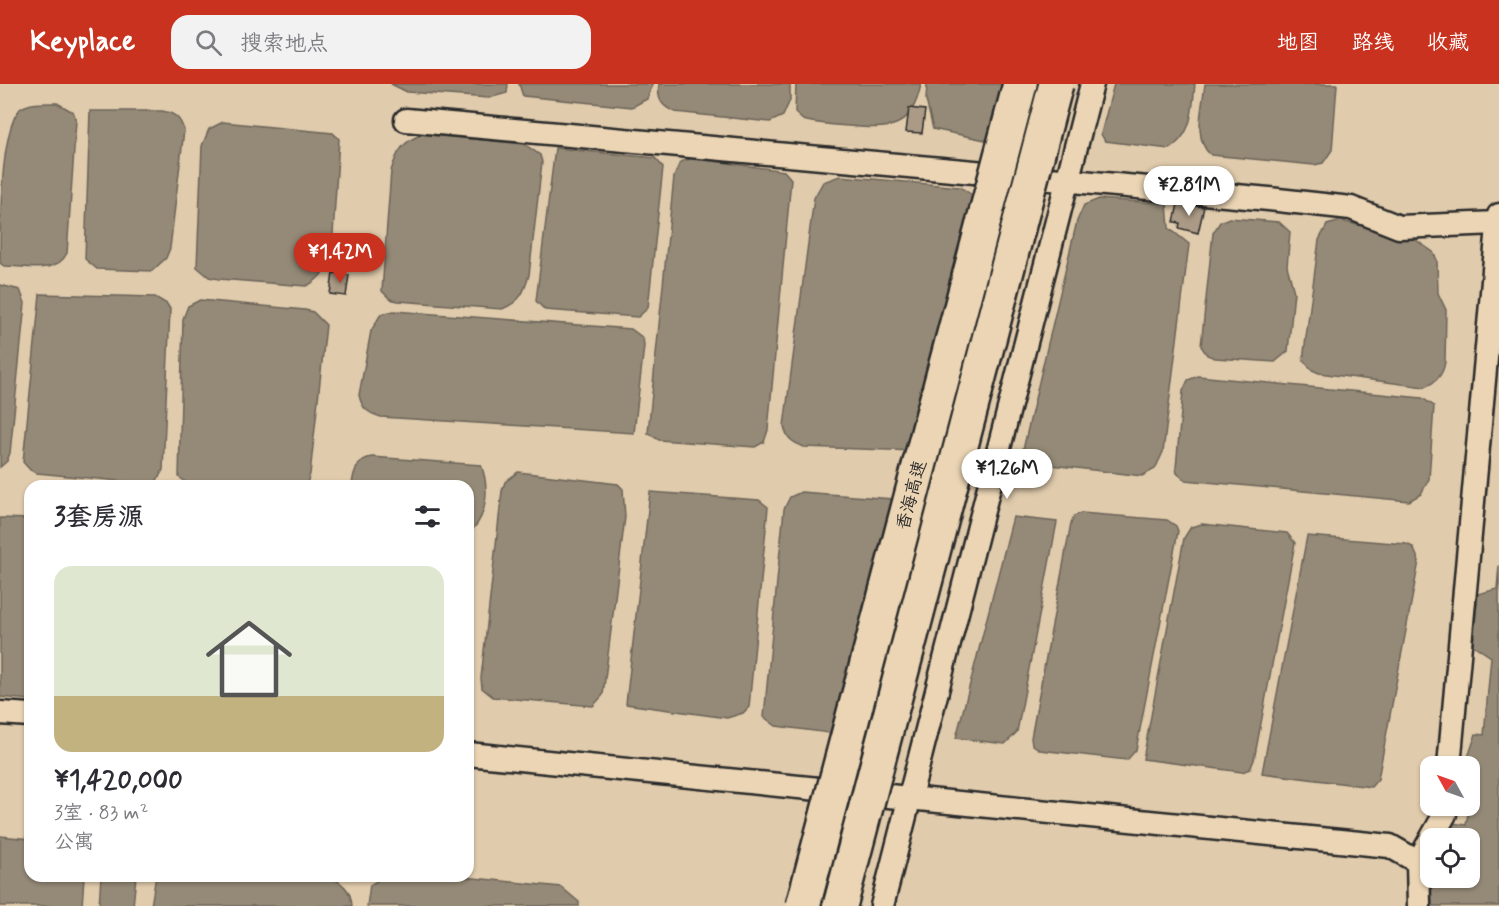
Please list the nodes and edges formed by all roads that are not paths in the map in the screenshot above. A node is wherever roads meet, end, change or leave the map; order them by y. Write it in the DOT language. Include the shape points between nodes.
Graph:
graph roads {
  1 [pos="1020,84"];
  2 [pos="1056,84"];
  3 [pos="1092,84"];
  4 [pos="406,120"];
  5 [pos="1068,180"];
  6 [pos="1499,219"];
  7 [pos="0,713"];
  8 [pos="24,715"];
  9 [pos="474,755"];
  10 [pos="1450,756"];
  11 [pos="910,798"];
  12 [pos="1444,816"];
  13 [pos="1418,862"];
  14 [pos="803,906"];
  15 [pos="840,906"];
  16 [pos="882,906"];
  17 [pos="1419,906"];
  1 -- 14 [label="highway, 香海高速, bridge"];
  2 -- 15 [label="highway, 香海高速, bridge"];
  3 -- 5 [label="street"];
  4 -- 5 [label="street"];
  5 -- 6 [label="street" via="1351,208 1399,227"];
  5 -- 11 [label="street"];
  6 -- 10 [label="street"];
  7 -- 8 [label="street"];
  9 -- 11 [label="street"];
  11 -- 13 [label="street" via="1390,846"];
  11 -- 16 [label="street"];
  12 -- 13 [label="street"];
  13 -- 17 [label="street"];
}
